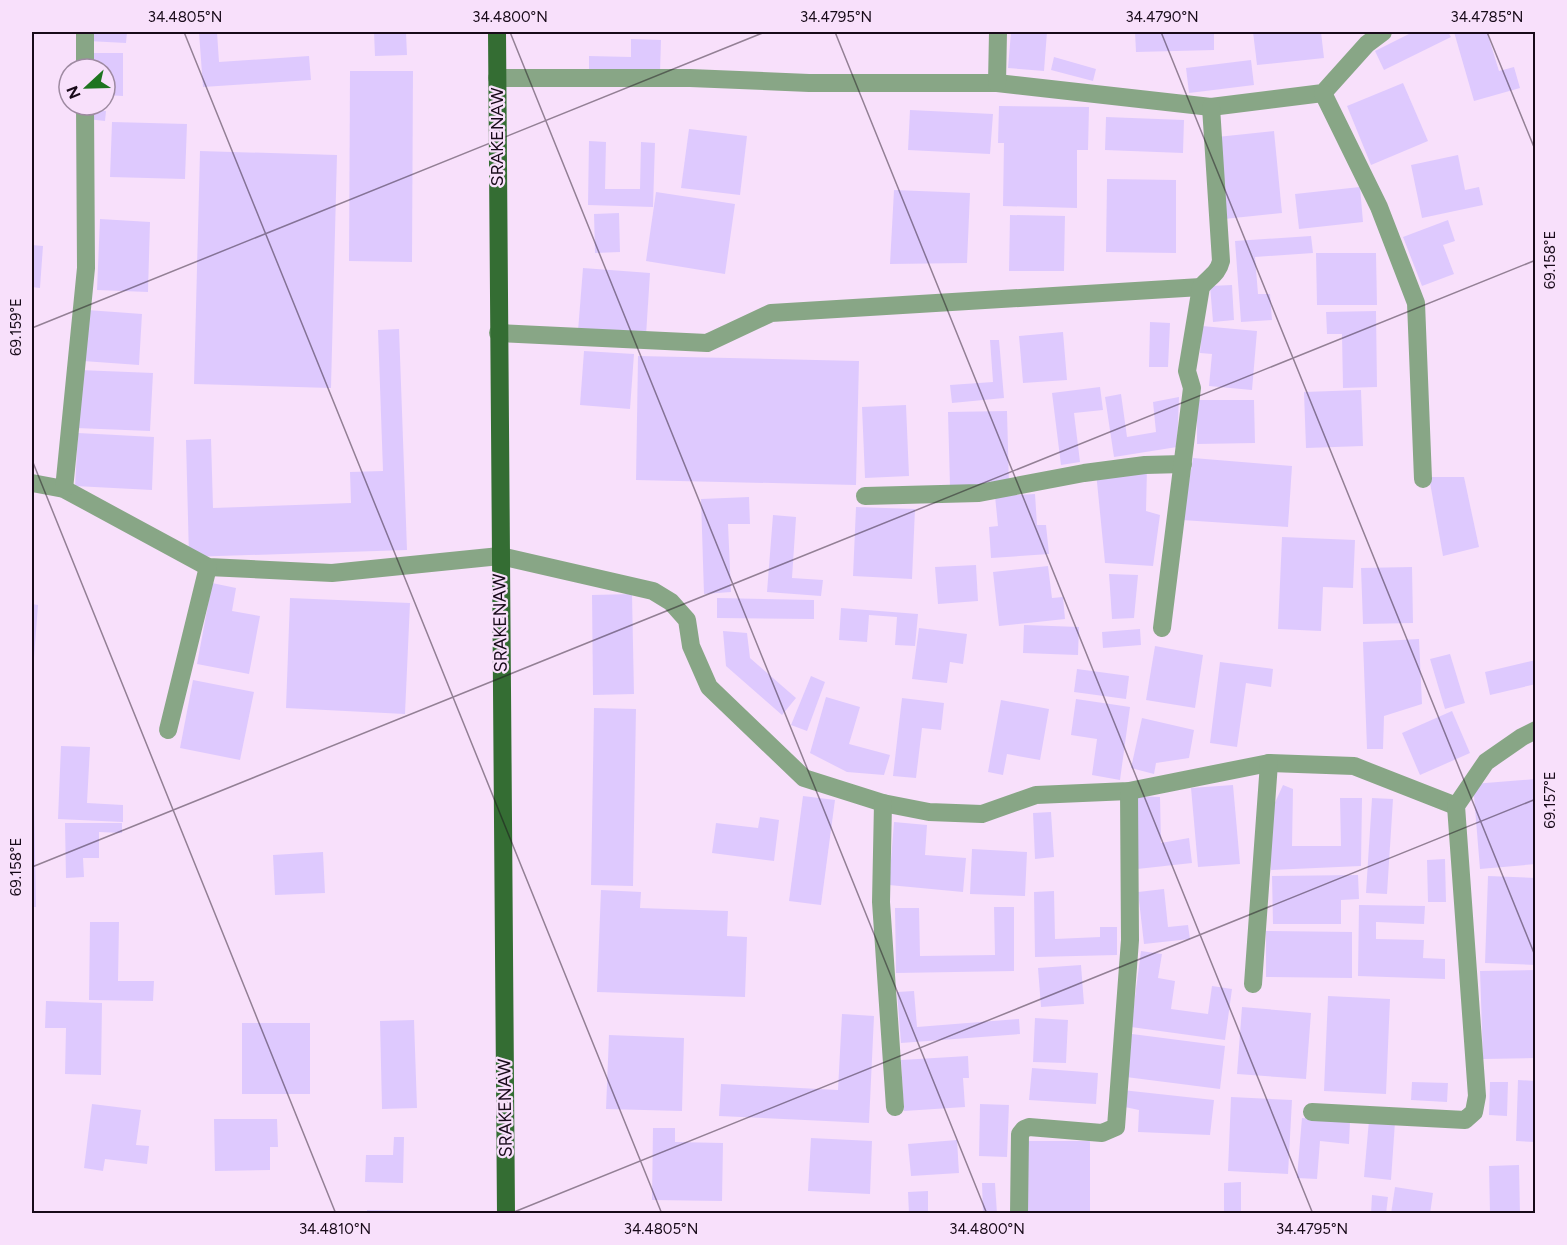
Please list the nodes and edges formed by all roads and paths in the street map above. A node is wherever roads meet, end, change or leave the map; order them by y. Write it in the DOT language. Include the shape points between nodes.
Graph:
graph roads {
  1 [pos="85,32"];
  2 [pos="497,32"];
  3 [pos="998,32"];
  4 [pos="1383,32"];
  5 [pos="1366,38"];
  6 [pos="85,57"];
  7 [pos="497,78"];
  8 [pos="997,83"];
  9 [pos="1323,93"];
  10 [pos="1211,107"];
  11 [pos="85,117"];
  12 [pos="1201,287"];
  13 [pos="498,333"];
  14 [pos="1183,464"];
  15 [pos="1423,479"];
  16 [pos="32,483"];
  17 [pos="64,489"];
  18 [pos="865,496"];
  19 [pos="500,556"];
  20 [pos="208,567"];
  21 [pos="1162,628"];
  22 [pos="168,730"];
  23 [pos="1536,730"];
  24 [pos="1269,763"];
  25 [pos="1129,791"];
  26 [pos="883,803"];
  27 [pos="1456,806"];
  28 [pos="1253,984"];
  29 [pos="895,1107"];
  30 [pos="1312,1112"];
  31 [pos="506,1214"];
  32 [pos="1018,1214"];
  1 -- 6 [label="street"];
  2 -- 7 [label="main road, SRAKENAW"];
  3 -- 8 [label="street"];
  4 -- 5 [label="street"];
  5 -- 9 [label="street"];
  7 -- 8 [label="street"];
  7 -- 13 [label="main road, SRAKENAW"];
  8 -- 10 [label="street"];
  9 -- 10 [label="street"];
  9 -- 15 [label="street" via="1378,207 1416,303"];
  10 -- 12 [label="street" via="1221,261 1219,271"];
  11 -- 17 [label="street" via="86,268"];
  12 -- 13 [label="street" via="771,313 707,343"];
  12 -- 14 [label="street" via="1187,371 1192,388"];
  13 -- 19 [label="main road, SRAKENAW"];
  14 -- 18 [label="street" via="1084,473 979,493"];
  14 -- 21 [label="street"];
  16 -- 17 [label="street"];
  17 -- 20 [label="street"];
  19 -- 20 [label="street" via="332,573"];
  19 -- 26 [label="street" via="653,591 671,602 687,620 691,646 709,687 804,778"];
  19 -- 31 [label="main road, SRAKENAW"];
  20 -- 22 [label="street"];
  23 -- 27 [label="street" via="1485,762"];
  24 -- 25 [label="street"];
  24 -- 27 [label="street" via="1354,766"];
  24 -- 28 [label="street"];
  25 -- 26 [label="street" via="1036,795 982,814 929,812"];
  25 -- 32 [label="street" via="1130,940 1116,1127 1102,1133 1024,1129 1020,1134"];
  26 -- 29 [label="street" via="880,902"];
  27 -- 30 [label="street" via="1477,1096 1474,1112 1466,1120"];
}
